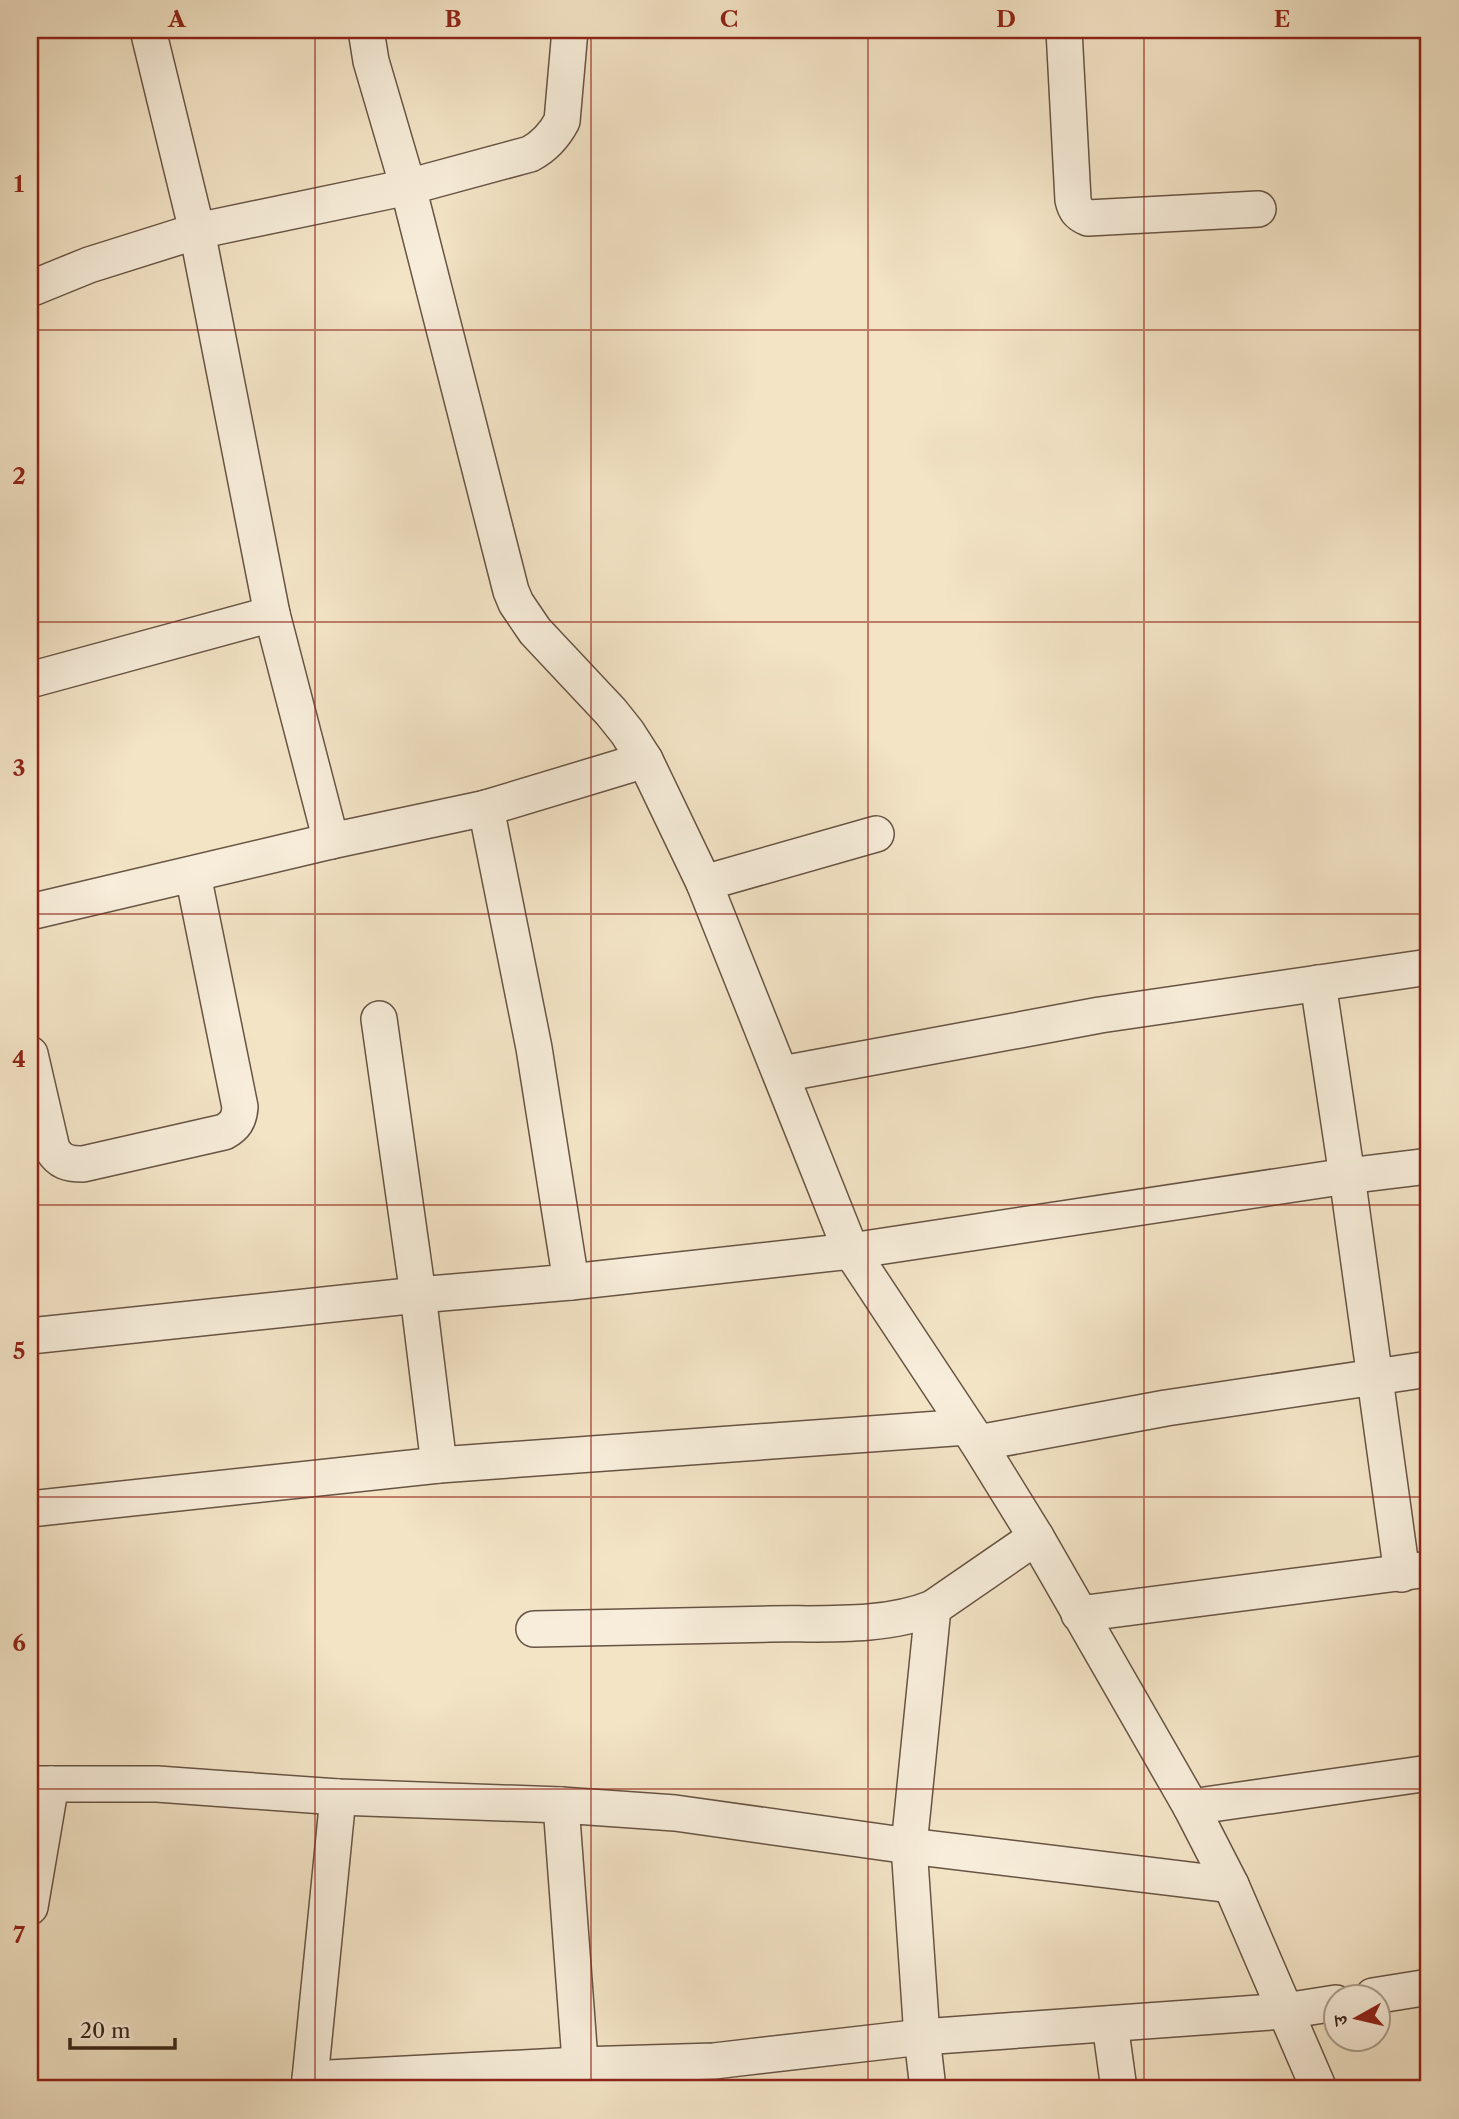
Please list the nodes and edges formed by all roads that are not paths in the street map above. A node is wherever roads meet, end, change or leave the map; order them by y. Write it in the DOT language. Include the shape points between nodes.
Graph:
graph roads {
  1 [pos="148,30"];
  2 [pos="366,30"];
  3 [pos="570,30"];
  4 [pos="1064,30"];
  5 [pos="408,187"];
  6 [pos="1258,209"];
  7 [pos="197,231"];
  8 [pos="30,289"];
  9 [pos="272,614"];
  10 [pos="30,680"];
  11 [pos="645,760"];
  12 [pos="486,808"];
  13 [pos="876,834"];
  14 [pos="331,841"];
  15 [pos="193,875"];
  16 [pos="704,883"];
  17 [pos="30,912"];
  18 [pos="1429,967"];
  19 [pos="1318,983"];
  20 [pos="379,1019"];
  21 [pos="30,1054"];
  22 [pos="782,1074"];
  23 [pos="1429,1166"];
  24 [pos="1347,1176"];
  25 [pos="852,1251"];
  26 [pos="571,1282"];
  27 [pos="418,1295"];
  28 [pos="30,1336"];
  29 [pos="1429,1369"];
  30 [pos="1375,1378"];
  31 [pos="973,1435"];
  32 [pos="439,1465"];
  33 [pos="30,1509"];
  34 [pos="1036,1537"];
  35 [pos="1415,1571"];
  36 [pos="933,1608"];
  37 [pos="1079,1614"];
  38 [pos="534,1629"];
  39 [pos="1429,1773"];
  40 [pos="40,1784"];
  41 [pos="338,1797"];
  42 [pos="561,1805"];
  43 [pos="1191,1807"];
  44 [pos="909,1846"];
  45 [pos="1231,1885"];
  46 [pos="30,1907"];
  47 [pos="1429,1987"];
  48 [pos="1392,1994"];
  49 [pos="1322,2005"];
  50 [pos="1285,2011"];
  51 [pos="1110,2024"];
  52 [pos="922,2037"];
  53 [pos="581,2077"];
  54 [pos="309,2084"];
  55 [pos="928,2089"];
  56 [pos="1119,2089"];
  57 [pos="1319,2089"];
  1 -- 7 [label="street"];
  2 -- 5 [label="street"];
  3 -- 5 [label="street" via="562,121 542,147"];
  4 -- 6 [label="street" via="1075,209 1088,218"];
  5 -- 7 [label="street"];
  5 -- 11 [label="street" via="510,591 535,631 611,712"];
  7 -- 8 [label="street"];
  7 -- 9 [label="street"];
  9 -- 10 [label="street"];
  9 -- 14 [label="street"];
  11 -- 12 [label="street"];
  11 -- 16 [label="street"];
  12 -- 14 [label="street"];
  12 -- 26 [label="street" via="534,1048"];
  13 -- 16 [label="street"];
  14 -- 15 [label="street"];
  15 -- 17 [label="street"];
  15 -- 21 [label="street" via="240,1107 234,1126 225,1132 83,1164 58,1160"];
  16 -- 22 [label="street"];
  18 -- 19 [label="street"];
  19 -- 22 [label="street" via="1100,1015"];
  19 -- 24 [label="street"];
  20 -- 27 [label="street"];
  22 -- 25 [label="street"];
  23 -- 24 [label="street"];
  24 -- 25 [label="street"];
  24 -- 30 [label="street"];
  25 -- 26 [label="street"];
  25 -- 31 [label="street"];
  26 -- 27 [label="street"];
  27 -- 28 [label="street"];
  27 -- 32 [label="street"];
  29 -- 30 [label="street"];
  30 -- 31 [label="street"];
  30 -- 35 [label="street"];
  31 -- 32 [label="street"];
  31 -- 34 [label="street"];
  32 -- 33 [label="street"];
  34 -- 36 [label="street"];
  34 -- 37 [label="street"];
  35 -- 37 [label="street"];
  36 -- 38 [label="street" via="895,1619 838,1623"];
  36 -- 44 [label="street"];
  37 -- 43 [label="street"];
  39 -- 43 [label="street"];
  40 -- 41 [label="street" via="157,1784"];
  40 -- 46 [label="street"];
  41 -- 42 [label="street"];
  41 -- 54 [label="street"];
  42 -- 44 [label="street" via="675,1813"];
  42 -- 53 [label="street"];
  43 -- 45 [label="street"];
  44 -- 45 [label="street"];
  44 -- 52 [label="street"];
  45 -- 50 [label="street"];
  47 -- 48 [label="street"];
  49 -- 50 [label="street"];
  50 -- 51 [label="street"];
  50 -- 57 [label="street"];
  51 -- 52 [label="street"];
  51 -- 56 [label="street"];
  52 -- 53 [label="street"];
  52 -- 55 [label="street"];
  53 -- 54 [label="street"];
}
